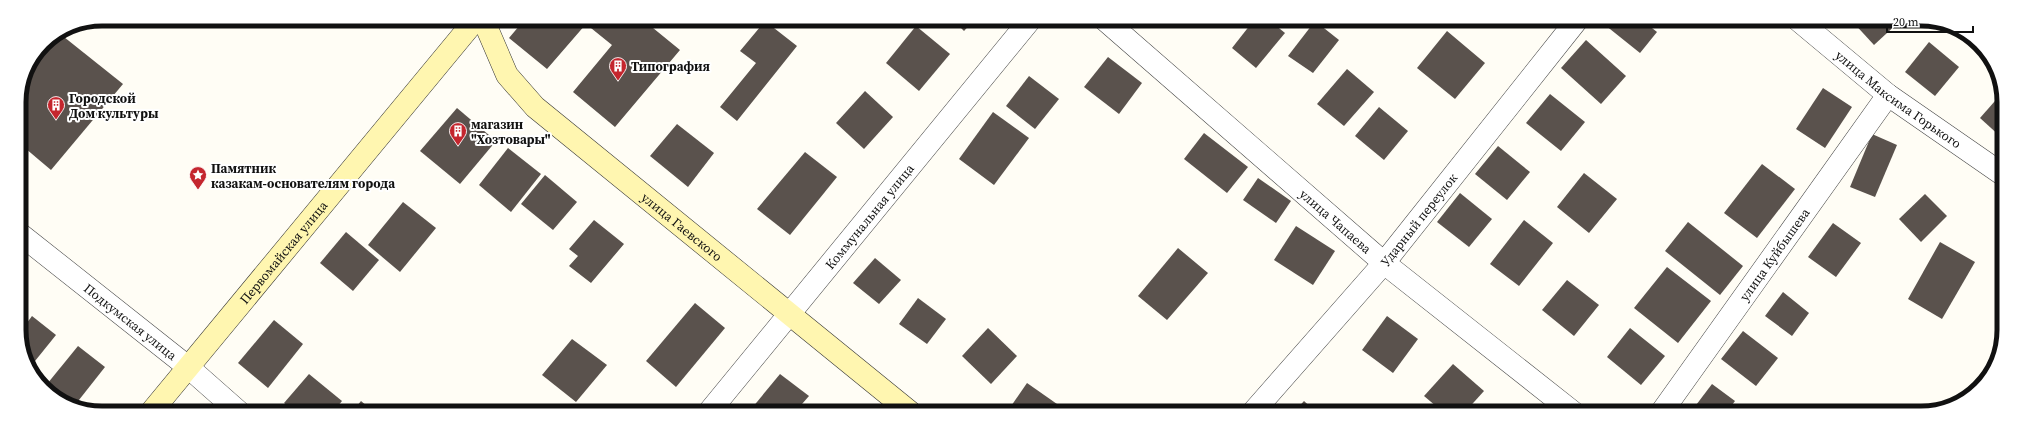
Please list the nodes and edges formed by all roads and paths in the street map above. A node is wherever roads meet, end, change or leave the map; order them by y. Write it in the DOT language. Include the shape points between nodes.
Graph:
graph roads {
  1 [pos="470,26"];
  2 [pos="486,26"];
  3 [pos="1025,26"];
  4 [pos="1112,26"];
  5 [pos="1572,26"];
  6 [pos="1805,26"];
  7 [pos="1888,95"];
  8 [pos="1997,171"];
  9 [pos="26,239"];
  10 [pos="1384,264"];
  11 [pos="790,314"];
  12 [pos="188,367"];
  13 [pos="157,406"];
  14 [pos="232,406"];
  15 [pos="714,406"];
  16 [pos="903,406"];
  17 [pos="1258,406"];
  18 [pos="1565,406"];
  19 [pos="1666,406"];
  1 -- 12 [label="main road, Первомайская улица"];
  2 -- 11 [label="main road, улица Гаевского" via="507,75 535,107"];
  3 -- 11 [label="street, Коммунальная улица"];
  4 -- 10 [label="street, улица Чапаева"];
  5 -- 10 [label="street, Ударный переулок"];
  6 -- 7 [label="street, улица Максима Горького"];
  7 -- 8 [label="street, улица Максима Горького"];
  7 -- 19 [label="street, улица Куйбышева"];
  9 -- 12 [label="street, Подкумская улица"];
  10 -- 17 [label="street, Ударный переулок"];
  10 -- 18 [label="street, улица Чапаева"];
  11 -- 15 [label="street, Коммунальная улица"];
  11 -- 16 [label="main road, улица Гаевского"];
  12 -- 13 [label="main road, Первомайская улица"];
  12 -- 14 [label="street, Подкумская улица"];
}
